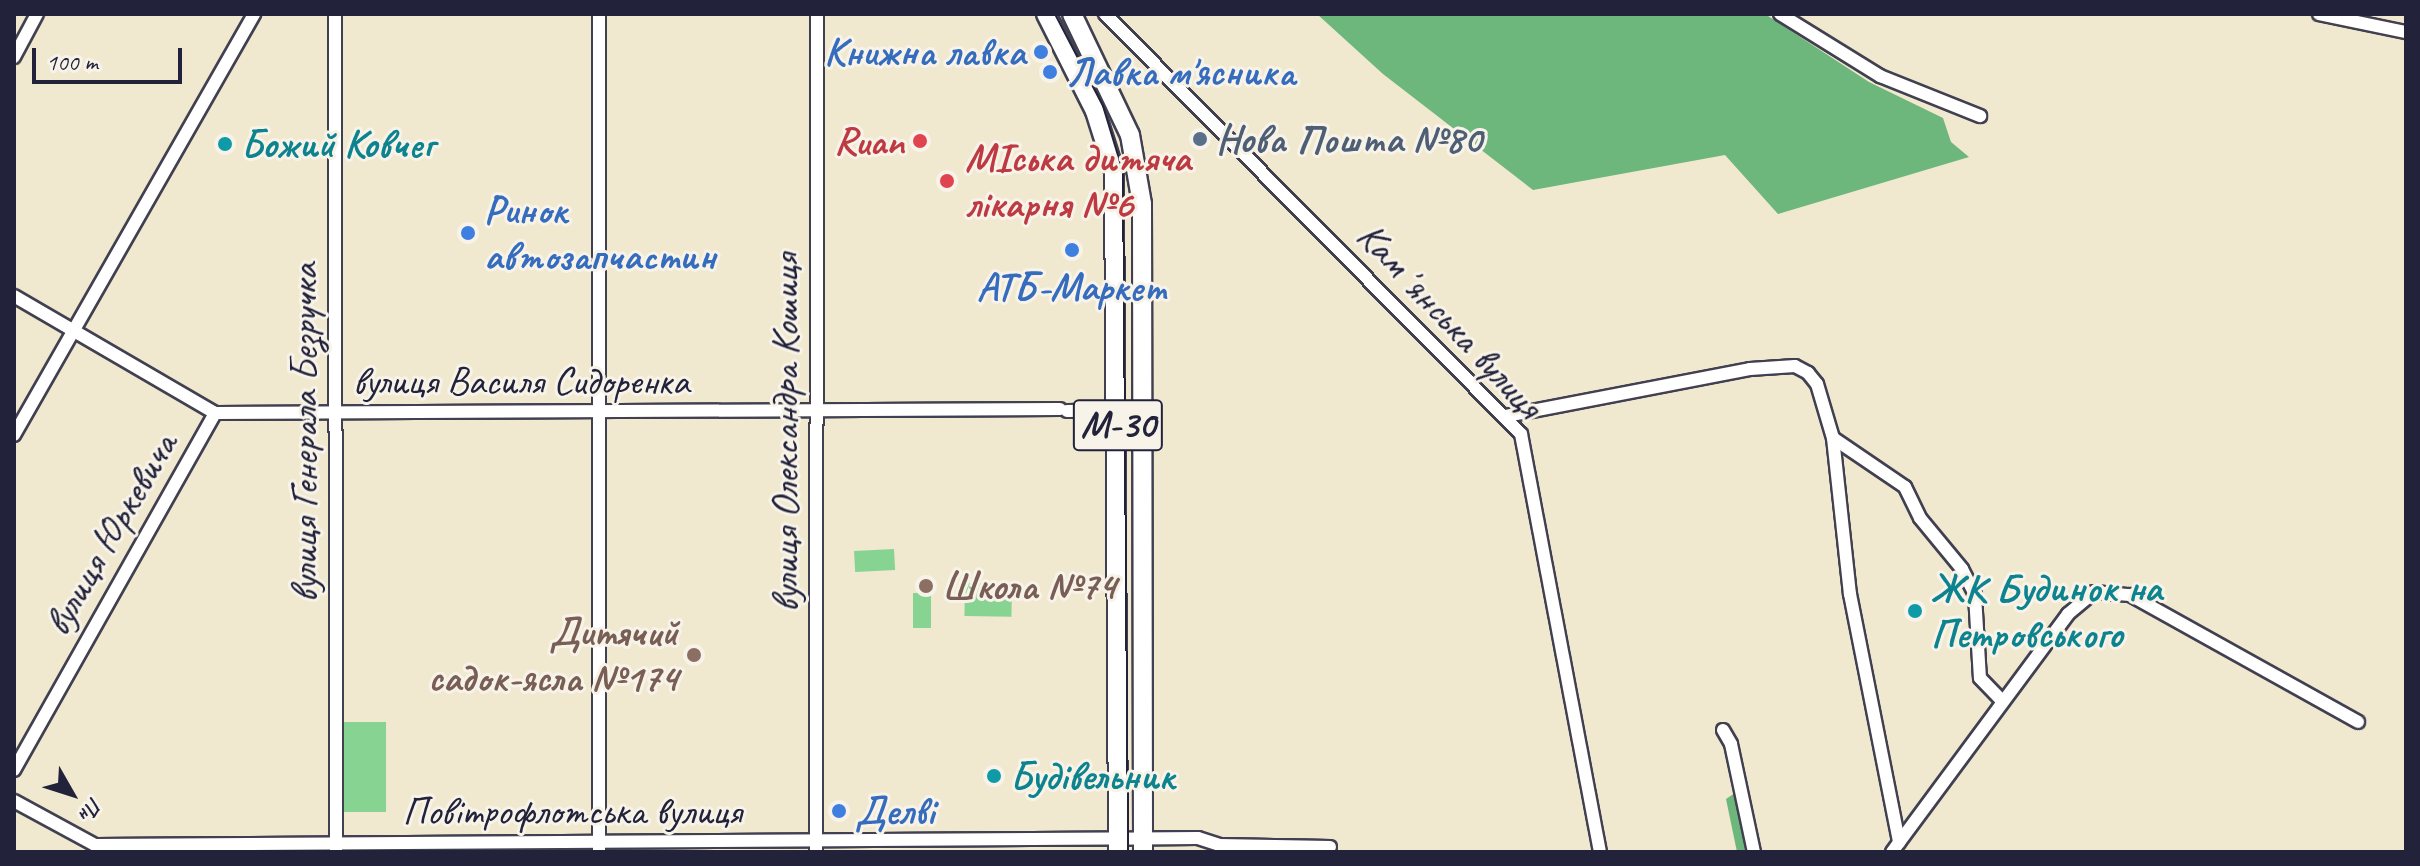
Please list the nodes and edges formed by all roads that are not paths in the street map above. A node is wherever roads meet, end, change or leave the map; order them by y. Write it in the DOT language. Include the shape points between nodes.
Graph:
graph roads {
  1 [pos="37,14"];
  2 [pos="254,14"];
  3 [pos="335,14"];
  4 [pos="599,14"];
  5 [pos="817,14"];
  6 [pos="1046,14"];
  7 [pos="1072,14"];
  8 [pos="1105,14"];
  9 [pos="1780,14"];
  10 [pos="2319,14"];
  11 [pos="2406,32"];
  12 [pos="14,57"];
  13 [pos="1980,116"];
  14 [pos="14,296"];
  15 [pos="73,330"];
  16 [pos="1142,410"];
  17 [pos="1118,411"];
  18 [pos="215,413"];
  19 [pos="600,413"];
  20 [pos="337,414"];
  21 [pos="817,414"];
  22 [pos="1506,416"];
  23 [pos="14,435"];
  24 [pos="1833,438"];
  25 [pos="2002,701"];
  26 [pos="2358,722"];
  27 [pos="1723,730"];
  28 [pos="14,770"];
  29 [pos="14,801"];
  30 [pos="1143,846"];
  31 [pos="444,847"];
  32 [pos="816,847"];
  33 [pos="1118,847"];
  34 [pos="1330,847"];
  35 [pos="1895,847"];
  36 [pos="118,848"];
  37 [pos="336,848"];
  38 [pos="599,848"];
  39 [pos="1600,852"];
  40 [pos="1754,852"];
  1 -- 12 [label="street"];
  2 -- 15 [label="street"];
  3 -- 20 [label="street, вулиця Генерала Безручка"];
  4 -- 19 [label="street"];
  5 -- 21 [label="street, вулиця Олександра Кошиця"];
  6 -- 17 [label="highway, М-30" via="1095,111 1114,171"];
  7 -- 16 [label="highway, М-30" via="1116,99 1140,178"];
  8 -- 22 [label="street, Камʼянська вулиця"];
  9 -- 13 [label="street" via="1880,76"];
  10 -- 11 [label="street"];
  14 -- 15 [label="street, вулиця Василя Сидоренка"];
  15 -- 18 [label="street, вулиця Василя Сидоренка"];
  15 -- 23 [label="street"];
  16 -- 17 [label="street, вулиця Василя Сидоренка"];
  16 -- 30 [label="highway, М-30"];
  17 -- 21 [label="street, вулиця Василя Сидоренка"];
  17 -- 33 [label="highway, М-30"];
  18 -- 20 [label="street, вулиця Василя Сидоренка"];
  18 -- 28 [label="street, вулиця Юркевича"];
  19 -- 20 [label="street, вулиця Василя Сидоренка"];
  19 -- 21 [label="street, вулиця Василя Сидоренка"];
  19 -- 38 [label="street"];
  20 -- 37 [label="street, вулиця Генерала Безручка"];
  21 -- 32 [label="street, вулиця Олександра Кошиця"];
  22 -- 24 [label="street" via="1741,370 1795,366 1817,384"];
  22 -- 39 [label="street, Камʼянська вулиця" via="1526,444"];
  24 -- 25 [label="street" via="1905,487 1920,518 1962,569 1975,595 1980,678"];
  24 -- 35 [label="street" via="1850,594"];
  25 -- 26 [label="street" via="2068,614 2094,592 2130,595"];
  25 -- 35 [label="street"];
  27 -- 40 [label="street" via="1731,744"];
  29 -- 36 [label="street, Повітрофлотська вулиця" via="86,844"];
  30 -- 33 [label="street, Повітрофлотська вулиця"];
  30 -- 34 [label="street, Повітрофлотська вулиця" via="1198,838 1219,845"];
  31 -- 37 [label="street, Повітрофлотська вулиця"];
  31 -- 38 [label="street, Повітрофлотська вулиця"];
  32 -- 33 [label="street, Повітрофлотська вулиця"];
  32 -- 38 [label="street, Повітрофлотська вулиця"];
  36 -- 37 [label="street, Повітрофлотська вулиця"];
}
